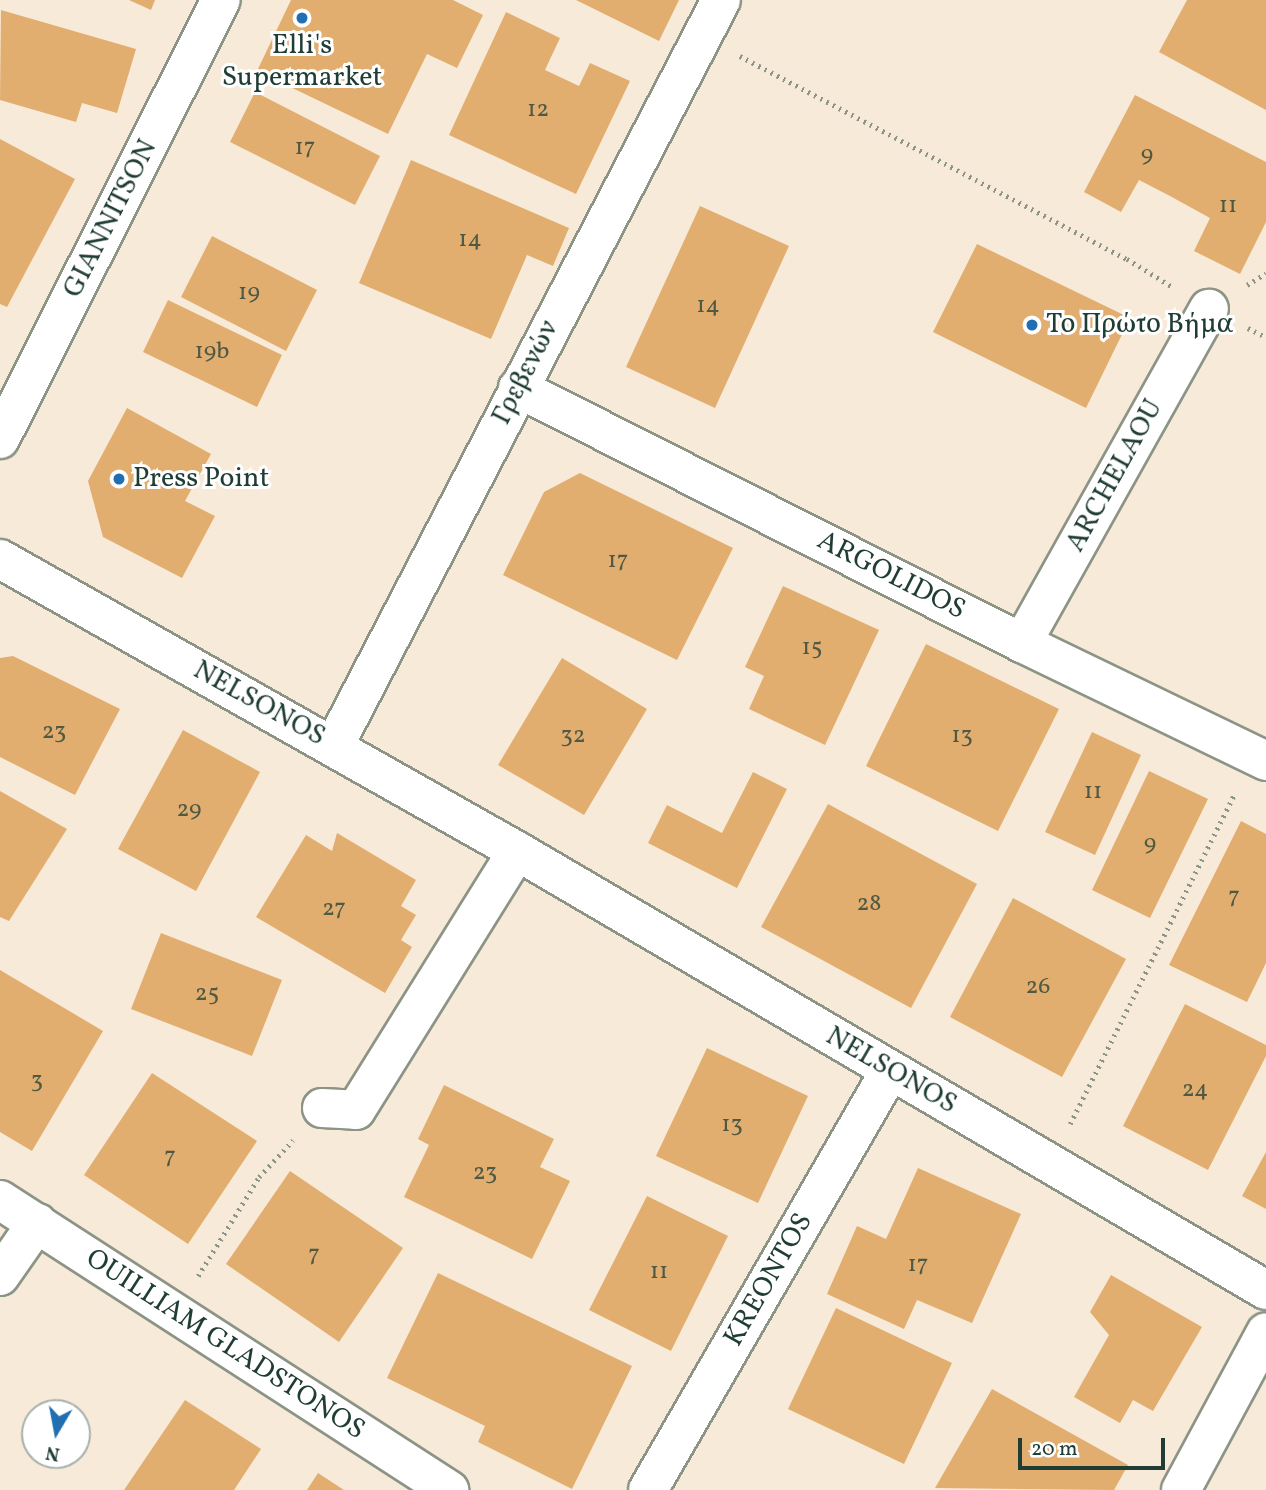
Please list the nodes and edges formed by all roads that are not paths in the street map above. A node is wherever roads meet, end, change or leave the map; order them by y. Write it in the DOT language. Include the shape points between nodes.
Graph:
graph roads {
  1 [pos="221,0"];
  2 [pos="721,0"];
  3 [pos="1209,309"];
  4 [pos="518,388"];
  5 [pos="0,439"];
  6 [pos="0,559"];
  7 [pos="1022,643"];
  8 [pos="334,746"];
  9 [pos="1260,758"];
  10 [pos="517,851"];
  11 [pos="890,1070"];
  12 [pos="322,1108"];
  13 [pos="0,1200"];
  14 [pos="37,1223"];
  15 [pos="0,1276"];
  16 [pos="1266,1290"];
  17 [pos="1266,1332"];
  18 [pos="449,1490"];
  19 [pos="648,1490"];
  20 [pos="1181,1490"];
  1 -- 5 [label="street, GIANNITSON"];
  2 -- 4 [label="street, Γρεβενών"];
  3 -- 7 [label="street, ARCHELAOU"];
  4 -- 7 [label="street, ARGOLIDOS"];
  4 -- 8 [label="street, Γρεβενών"];
  6 -- 8 [label="street, NELSONOS"];
  7 -- 9 [label="street, ARGOLIDOS"];
  8 -- 10 [label="street, NELSONOS"];
  10 -- 11 [label="street, NELSONOS"];
  10 -- 12 [label="street" via="356,1110"];
  11 -- 16 [label="street, NELSONOS"];
  11 -- 19 [label="street, KREONTOS"];
  13 -- 14 [label="street, OUILLIAM GLADSTONOS"];
  14 -- 15 [label="street"];
  14 -- 18 [label="street, OUILLIAM GLADSTONOS"];
  17 -- 20 [label="street"];
}
